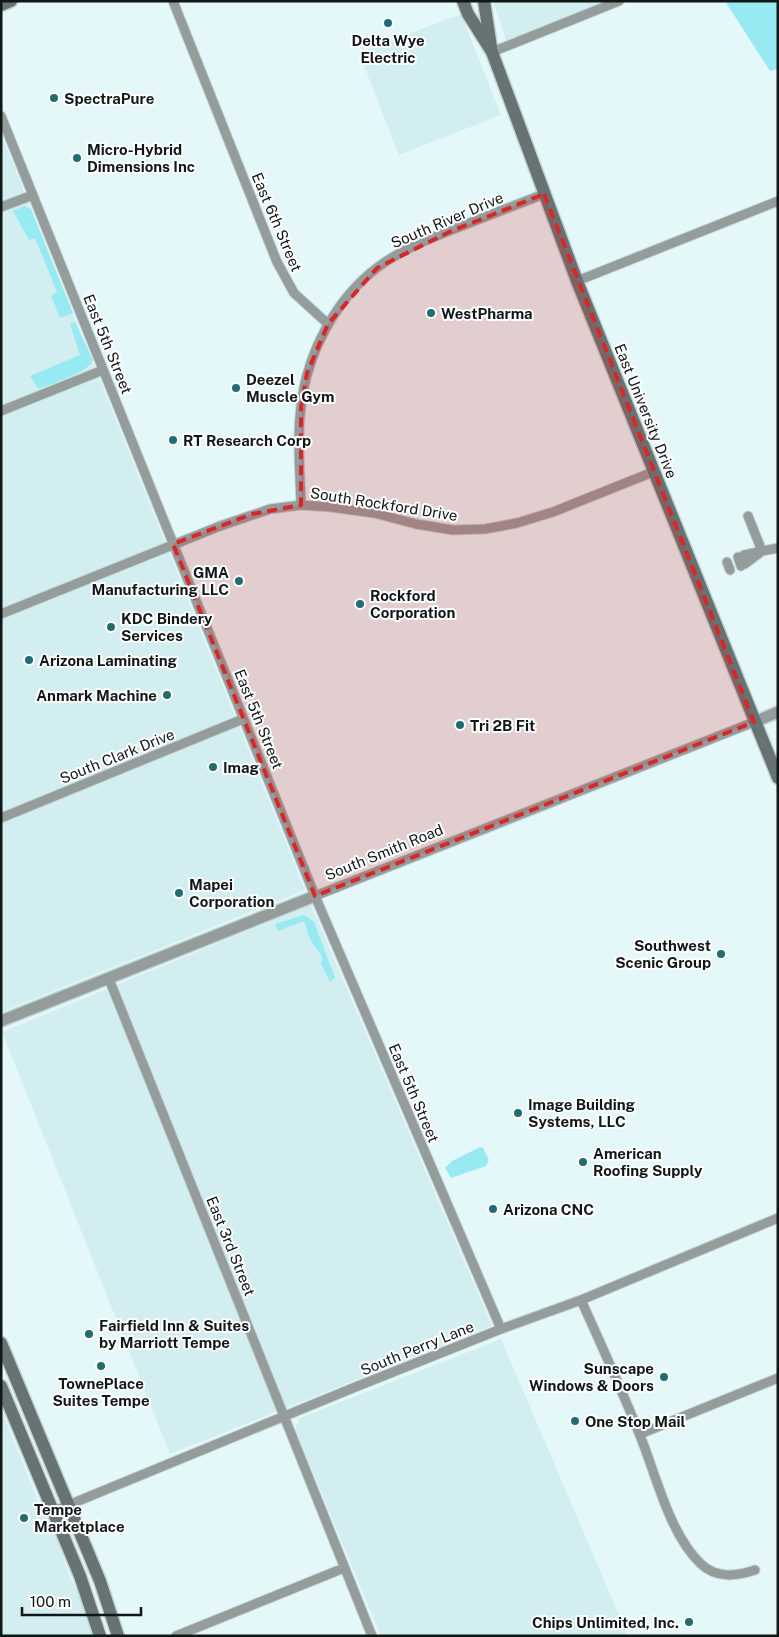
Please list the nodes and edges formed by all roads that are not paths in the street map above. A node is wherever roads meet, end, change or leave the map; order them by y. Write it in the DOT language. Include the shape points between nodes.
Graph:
graph roads {
  1 [pos="11,1"];
  2 [pos="173,1"];
  3 [pos="463,1"];
  4 [pos="471,1"];
  5 [pos="619,1"];
  6 [pos="485,4"];
  7 [pos="1,5"];
  8 [pos="492,52"];
  9 [pos="1,116"];
  10 [pos="544,194"];
  11 [pos="33,195"];
  12 [pos="778,201"];
  13 [pos="1,207"];
  14 [pos="577,281"];
  15 [pos="328,324"];
  16 [pos="103,370"];
  17 [pos="1,411"];
  18 [pos="653,472"];
  19 [pos="301,505"];
  20 [pos="748,516"];
  21 [pos="173,544"];
  22 [pos="778,548"];
  23 [pos="762,551"];
  24 [pos="742,560"];
  25 [pos="1,614"];
  26 [pos="778,712"];
  27 [pos="243,719"];
  28 [pos="754,722"];
  29 [pos="778,778"];
  30 [pos="1,818"];
  31 [pos="314,896"];
  32 [pos="109,979"];
  33 [pos="1,1020"];
  34 [pos="778,1218"];
  35 [pos="581,1300"];
  36 [pos="501,1329"];
  37 [pos="1,1343"];
  38 [pos="778,1378"];
  39 [pos="1,1386"];
  40 [pos="283,1417"];
  41 [pos="640,1434"];
  42 [pos="68,1505"];
  43 [pos="54,1511"];
  44 [pos="344,1568"];
  45 [pos="755,1570"];
  46 [pos="100,1636"];
  47 [pos="118,1636"];
  48 [pos="176,1636"];
  49 [pos="372,1636"];
  1 -- 7 [label="main road"];
  2 -- 15 [label="street, East 6th Street" via="277,262 294,293"];
  3 -- 8 [label="main road, East University Drive"];
  4 -- 6 [label="main road" via="480,8"];
  5 -- 8 [label="street"];
  6 -- 8 [label="main road, East University Drive"];
  8 -- 10 [label="main road, East University Drive"];
  9 -- 11 [label="street, East 5th Street"];
  10 -- 14 [label="main road, East University Drive"];
  10 -- 15 [label="street, South River Drive" via="396,255 355,289"];
  11 -- 13 [label="street"];
  11 -- 16 [label="street, East 5th Street"];
  12 -- 14 [label="street"];
  14 -- 18 [label="main road, East University Drive"];
  15 -- 19 [label="street" via="307,373 300,407"];
  16 -- 17 [label="street"];
  16 -- 21 [label="street, East 5th Street"];
  18 -- 19 [label="street, South Rockford Drive" via="553,512 485,529 453,530 374,513"];
  18 -- 28 [label="main road, East University Drive"];
  19 -- 21 [label="street, South Rockford Drive" via="252,514"];
  20 -- 23 [label="street"];
  21 -- 25 [label="street, South Rockford Drive"];
  21 -- 27 [label="street, East 5th Street"];
  22 -- 23 [label="street"];
  23 -- 24 [label="street"];
  26 -- 28 [label="street, South Smith Road"];
  27 -- 30 [label="street, South Clark Drive"];
  27 -- 31 [label="street, East 5th Street"];
  28 -- 29 [label="main road, East University Drive"];
  28 -- 31 [label="street, South Smith Road"];
  31 -- 32 [label="street, South Smith Road"];
  31 -- 36 [label="street, East 5th Street"];
  32 -- 33 [label="street, South Smith Road"];
  32 -- 40 [label="street, East 3rd Street"];
  34 -- 35 [label="street, South Perry Lane"];
  35 -- 36 [label="street, South Perry Lane"];
  35 -- 41 [label="street"];
  36 -- 40 [label="street, South Perry Lane"];
  37 -- 42 [label="main road"];
  38 -- 41 [label="street"];
  39 -- 43 [label="main road"];
  40 -- 42 [label="street, South Perry Lane"];
  40 -- 44 [label="street, East 3rd Street"];
  41 -- 45 [label="street" via="687,1547 703,1565 727,1576"];
  42 -- 43 [label="street, South Perry Lane"];
  42 -- 47 [label="main road" via="100,1581"];
  43 -- 46 [label="main road"];
  44 -- 48 [label="street"];
  44 -- 49 [label="street, East 3rd Street"];
}
